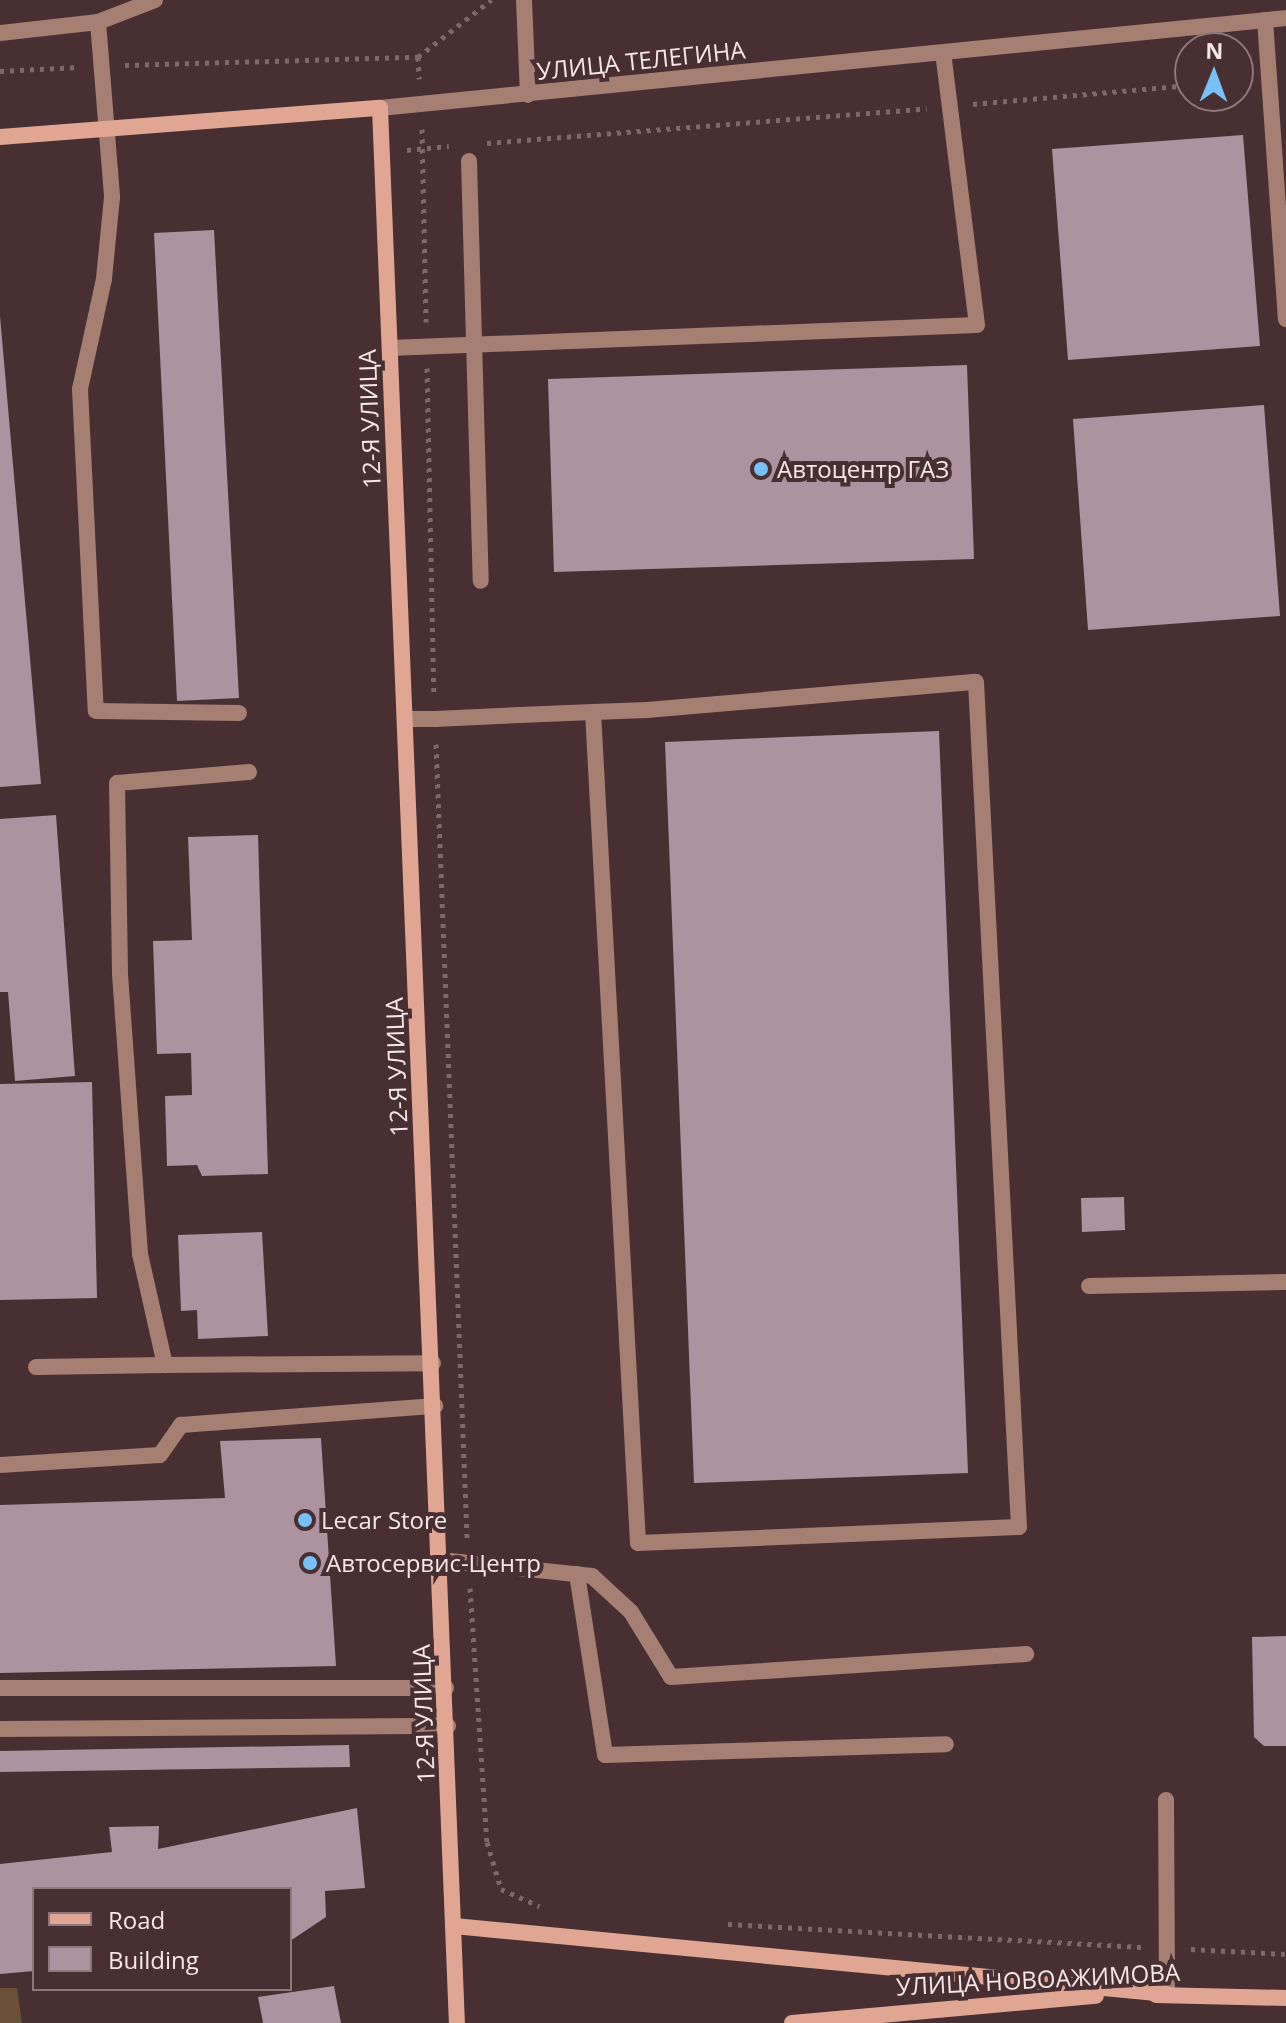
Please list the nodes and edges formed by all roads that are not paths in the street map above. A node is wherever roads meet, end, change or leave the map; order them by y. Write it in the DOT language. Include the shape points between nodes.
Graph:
graph roads {
  1 [pos="155,0"];
  2 [pos="524,0"];
  3 [pos="1286,18"];
  4 [pos="1265,20"];
  5 [pos="98,22"];
  6 [pos="0,33"];
  7 [pos="943,53"];
  8 [pos="528,95"];
  9 [pos="380,108"];
  10 [pos="109,127"];
  11 [pos="0,137"];
  12 [pos="469,153"];
  13 [pos="1282,198"];
  14 [pos="1286,319"];
  15 [pos="474,346"];
  16 [pos="390,348"];
  17 [pos="481,581"];
  18 [pos="593,712"];
  19 [pos="239,713"];
  20 [pos="406,719"];
  21 [pos="249,772"];
  22 [pos="1286,1282"];
  23 [pos="1089,1286"];
  24 [pos="433,1363"];
  25 [pos="165,1365"];
  26 [pos="36,1367"];
  27 [pos="435,1406"];
  28 [pos="0,1465"];
  29 [pos="441,1560"];
  30 [pos="577,1574"];
  31 [pos="1026,1654"];
  32 [pos="0,1688"];
  33 [pos="446,1688"];
  34 [pos="448,1726"];
  35 [pos="0,1729"];
  36 [pos="946,1744"];
  37 [pos="1166,1800"];
  38 [pos="454,1926"];
  39 [pos="1167,1994"];
  40 [pos="1286,1998"];
  41 [pos="457,2023"];
  42 [pos="792,2023"];
  1 -- 5 [label="street"];
  2 -- 8 [label="street"];
  3 -- 4 [label="street, УЛИЦА ТЕЛЕГИНА"];
  4 -- 7 [label="street, УЛИЦА ТЕЛЕГИНА"];
  4 -- 13 [label="street"];
  5 -- 6 [label="street"];
  5 -- 10 [label="street"];
  7 -- 8 [label="street, УЛИЦА ТЕЛЕГИНА"];
  7 -- 15 [label="street" via="977,325"];
  8 -- 9 [label="street, УЛИЦА ТЕЛЕГИНА"];
  9 -- 10 [label="main road, УЛИЦА ТЕЛЕГИНА"];
  9 -- 16 [label="main road, 12-Я УЛИЦА"];
  10 -- 11 [label="main road, УЛИЦА ТЕЛЕГИНА"];
  10 -- 19 [label="street" via="112,197 104,279 80,389 96,711"];
  12 -- 15 [label="street"];
  13 -- 14 [label="street"];
  15 -- 16 [label="street"];
  15 -- 17 [label="street"];
  16 -- 20 [label="main road, 12-Я УЛИЦА"];
  18 -- 18 [label="street" via="976,682 1019,1527 638,1543"];
  18 -- 20 [label="street"];
  20 -- 24 [label="main road, 12-Я УЛИЦА"];
  21 -- 25 [label="street" via="117,783 120,974 140,1254"];
  22 -- 23 [label="street"];
  24 -- 25 [label="street"];
  24 -- 27 [label="main road, 12-Я УЛИЦА"];
  25 -- 26 [label="street"];
  27 -- 28 [label="street" via="181,1425 160,1455"];
  27 -- 29 [label="main road, 12-Я УЛИЦА"];
  29 -- 30 [label="street" via="468,1568"];
  29 -- 33 [label="main road, 12-Я УЛИЦА"];
  30 -- 31 [label="street" via="592,1576 631,1612 671,1677"];
  30 -- 36 [label="street" via="605,1755"];
  32 -- 33 [label="street"];
  33 -- 34 [label="main road, 12-Я УЛИЦА"];
  34 -- 35 [label="street"];
  34 -- 38 [label="main road, 12-Я УЛИЦА"];
  37 -- 39 [label="street"];
  38 -- 39 [label="main road"];
  38 -- 41 [label="main road, 12-Я УЛИЦА"];
  39 -- 40 [label="main road, УЛИЦА НОВОАЖИМОВА"];
  39 -- 42 [label="main road, УЛИЦА НОВОАЖИМОВА" via="952,2004"];
}
